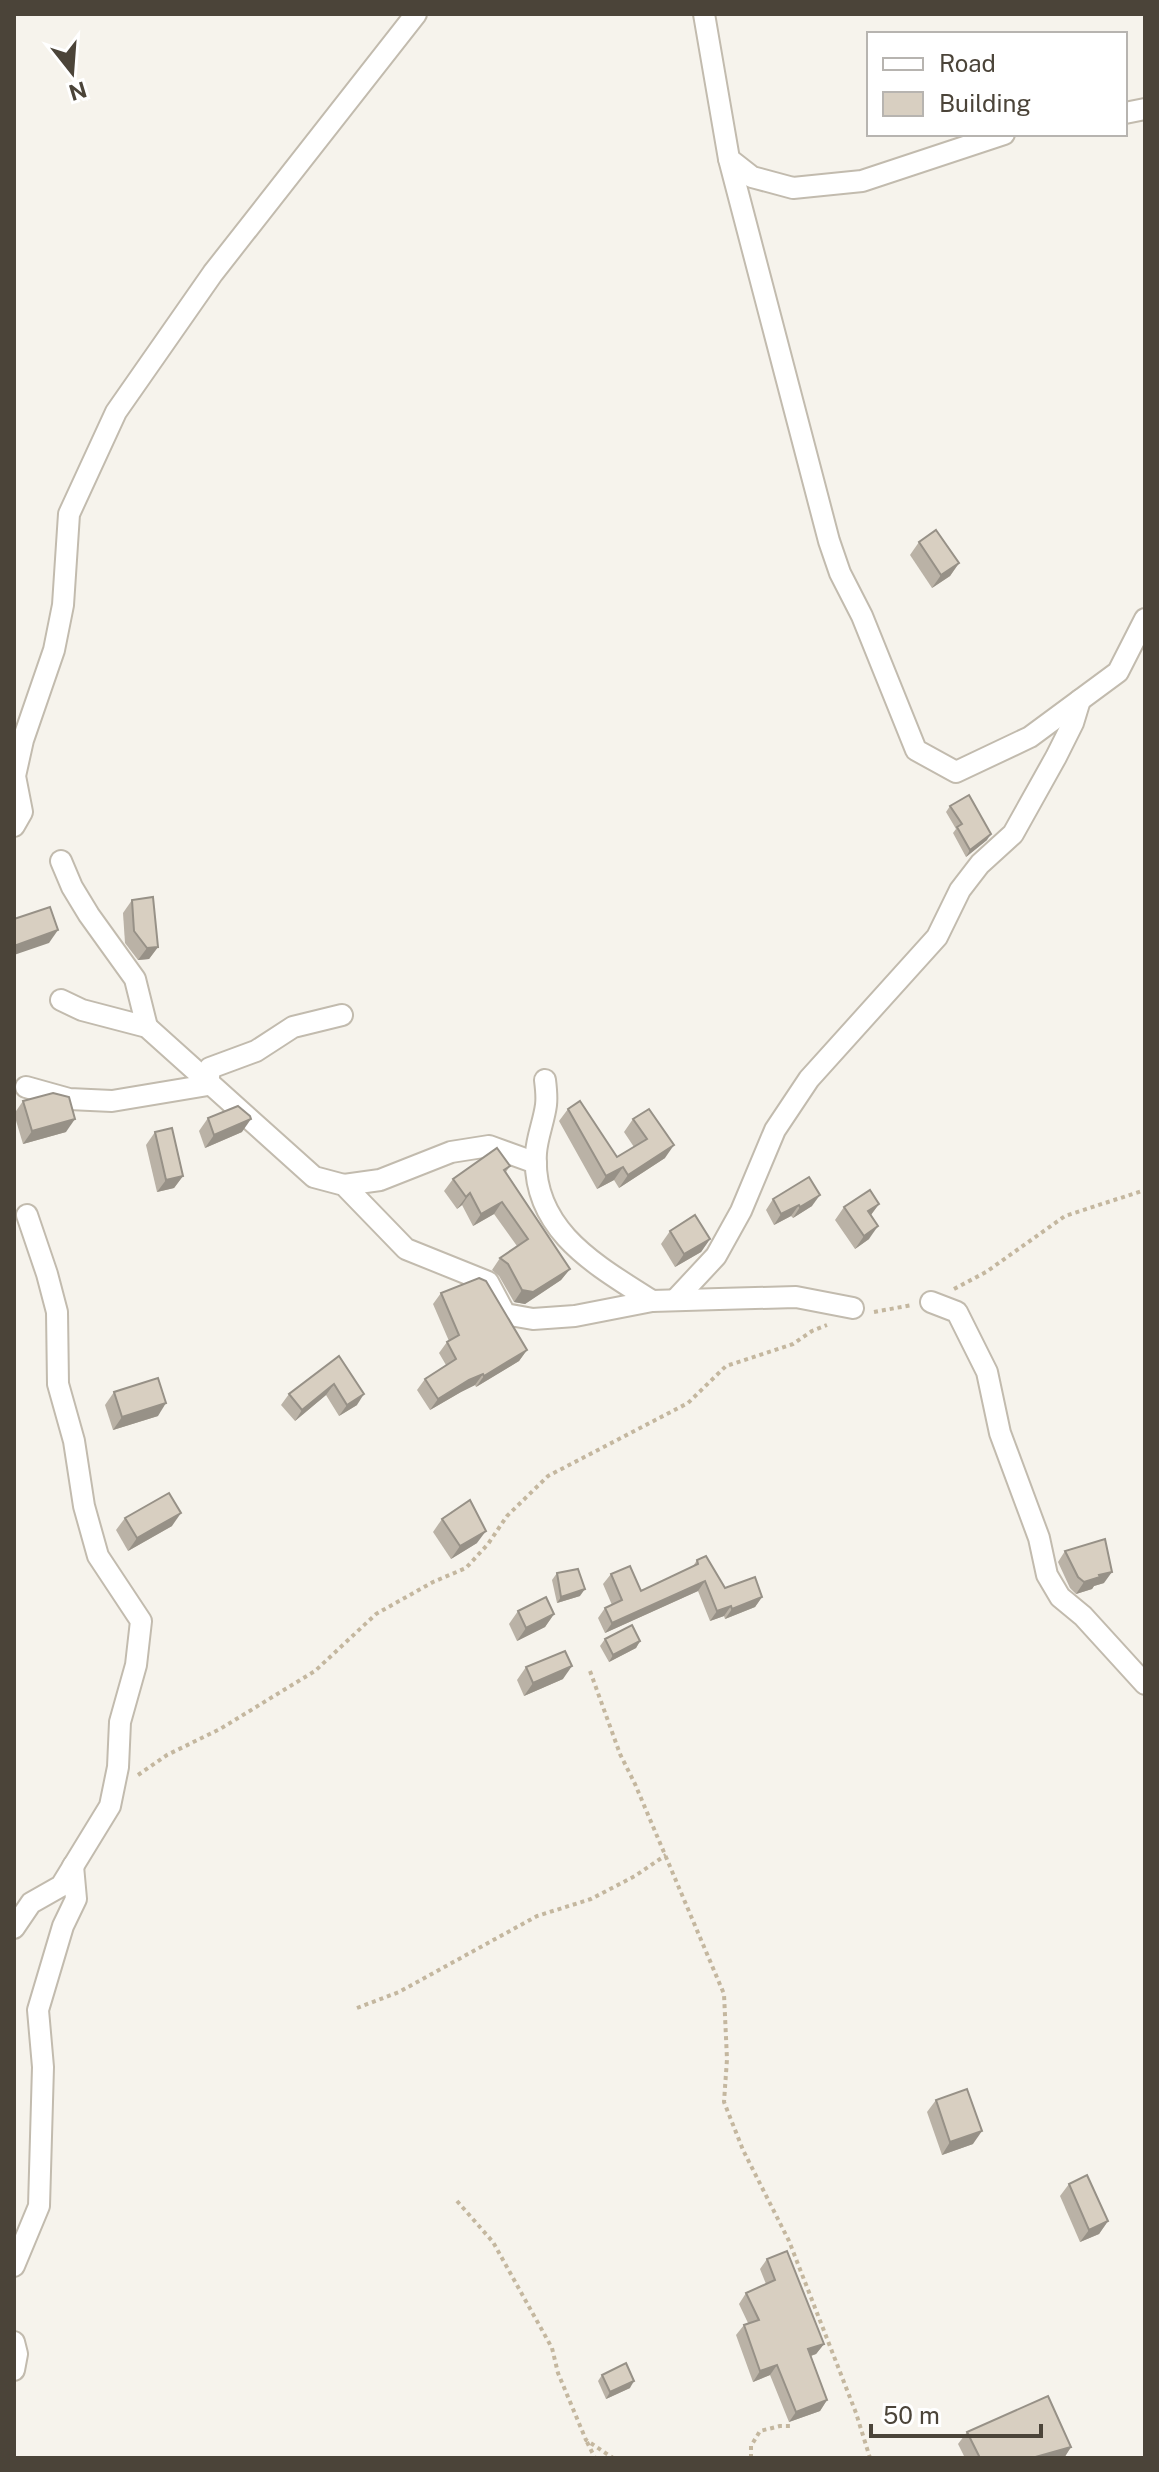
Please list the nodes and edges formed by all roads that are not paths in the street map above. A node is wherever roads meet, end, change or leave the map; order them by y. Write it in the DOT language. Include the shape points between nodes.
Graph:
graph roads {
  1 [pos="416,14"];
  2 [pos="704,14"];
  3 [pos="998,136"];
  4 [pos="729,159"];
  5 [pos="1145,619"];
  6 [pos="1080,700"];
  7 [pos="14,826"];
  8 [pos="61,861"];
  9 [pos="61,1000"];
  10 [pos="342,1015"];
  11 [pos="147,1027"];
  12 [pos="545,1080"];
  13 [pos="208,1085"];
  14 [pos="26,1087"];
  15 [pos="536,1163"];
  16 [pos="344,1185"];
  17 [pos="27,1215"];
  18 [pos="675,1300"];
  19 [pos="652,1301"];
  20 [pos="931,1302"];
  21 [pos="853,1308"];
  22 [pos="1145,1684"];
  23 [pos="73,1866"];
  24 [pos="14,1928"];
  25 [pos="14,2266"];
  26 [pos="14,2342"];
  27 [pos="14,2370"];
  1 -- 7 [label="street" via="213,273 116,412 69,514 63,605 15,776 22,812"];
  2 -- 4 [label="street"];
  3 -- 4 [label="street" via="862,181 793,188 752,177"];
  4 -- 6 [label="street" via="829,541 916,750 956,772 1030,737"];
  5 -- 6 [label="street" via="1118,672"];
  6 -- 18 [label="street" via="1056,757 1013,834 960,890 937,937 809,1079 775,1130 716,1256"];
  8 -- 11 [label="street" via="89,915 135,979"];
  9 -- 11 [label="street"];
  10 -- 13 [label="street" via="293,1027 256,1051 210,1068"];
  11 -- 13 [label="street"];
  12 -- 15 [label="street"];
  13 -- 14 [label="street" via="112,1101 69,1099"];
  13 -- 16 [label="street" via="314,1177"];
  15 -- 16 [label="street" via="489,1146 451,1152 380,1180"];
  15 -- 19 [label="street" via="546,1210 568,1242"];
  16 -- 19 [label="street" via="406,1249 488,1282 505,1314 533,1319 575,1316"];
  17 -- 23 [label="street" via="57,1312 58,1384 98,1556 141,1621 136,1665 120,1722 110,1806"];
  18 -- 19 [label="street"];
  18 -- 21 [label="street" via="796,1297"];
  20 -- 22 [label="street" via="957,1312 987,1372 1000,1433 1039,1538 1047,1575 1060,1597"];
  23 -- 24 [label="street" via="61,1886 31,1903"];
  23 -- 25 [label="street" via="76,1899 38,2010 43,2067 39,2206"];
  26 -- 27 [label="street"];
}
